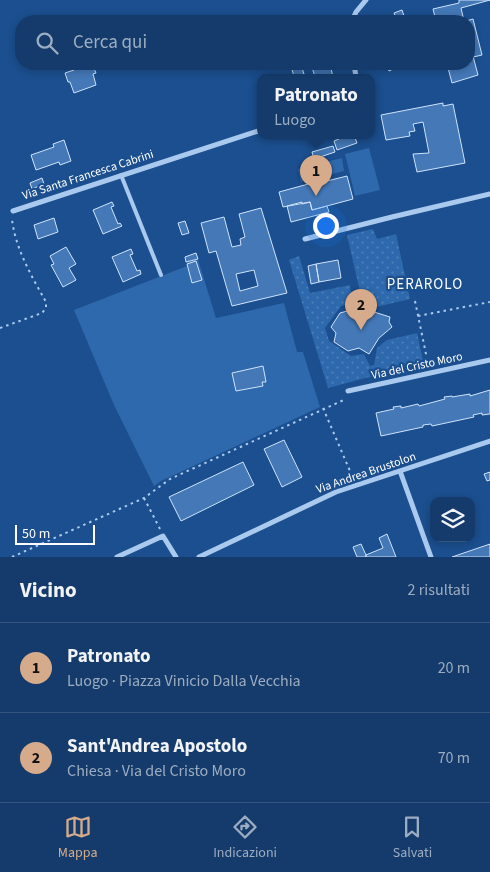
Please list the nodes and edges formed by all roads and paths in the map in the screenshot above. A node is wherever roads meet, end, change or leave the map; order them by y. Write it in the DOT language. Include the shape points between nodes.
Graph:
graph roads {
  1 [pos="366,0"];
  2 [pos="355,15"];
  3 [pos="257,131"];
  4 [pos="121,175"];
  5 [pos="490,194"];
  6 [pos="13,211"];
  7 [pos="414,212"];
  8 [pos="416,218"];
  9 [pos="305,239"];
  10 [pos="161,275"];
  11 [pos="415,301"];
  12 [pos="490,302"];
  13 [pos="418,316"];
  14 [pos="0,328"];
  15 [pos="490,360"];
  16 [pos="418,367"];
  17 [pos="348,391"];
  18 [pos="351,398"];
  19 [pos="323,408"];
  20 [pos="490,441"];
  21 [pos="400,471"];
  22 [pos="353,478"];
  23 [pos="144,498"];
  24 [pos="163,536"];
  25 [pos="12,557"];
  26 [pos="117,557"];
  27 [pos="176,557"];
  28 [pos="199,557"];
  29 [pos="431,557"];
  1 -- 2 [label="street"];
  3 -- 4 [label="street, Via Santa Francesca Cabrini"];
  4 -- 6 [label="street, Via Santa Francesca Cabrini"];
  4 -- 10 [label="lane"];
  5 -- 7 [label="street"];
  6 -- 14 [label="path, Via Santa Francesca Cabrini" via="12,221 26,265 46,302 46,308 42,313"];
  7 -- 8 [label="lane"];
  7 -- 9 [label="street"];
  11 -- 13 [label="path"];
  12 -- 13 [label="path"];
  13 -- 16 [label="path" via="426,362"];
  15 -- 17 [label="street, Via del Cristo Moro"];
  18 -- 19 [label="path"];
  19 -- 22 [label="path"];
  19 -- 23 [label="path" via="170,479"];
  20 -- 21 [label="street, Via Andrea Brustolon"];
  21 -- 28 [label="street, Via Andrea Brustolon" via="336,492"];
  21 -- 29 [label="street"];
  23 -- 24 [label="path"];
  23 -- 25 [label="path"];
  24 -- 26 [label="street"];
  24 -- 27 [label="street"];
}
